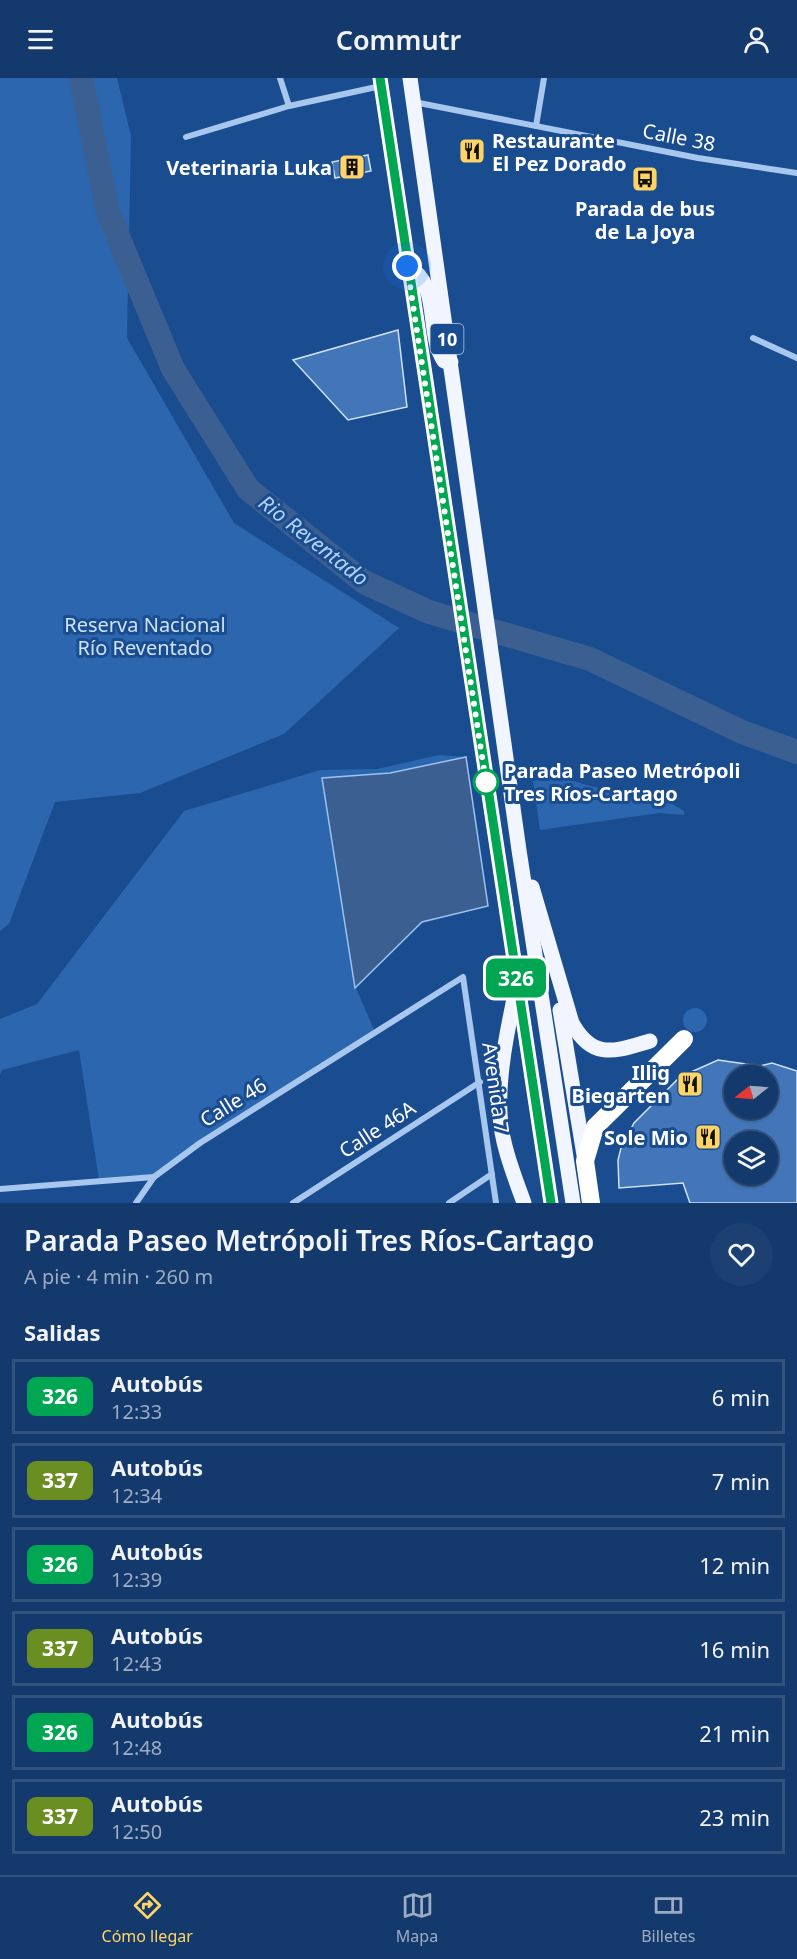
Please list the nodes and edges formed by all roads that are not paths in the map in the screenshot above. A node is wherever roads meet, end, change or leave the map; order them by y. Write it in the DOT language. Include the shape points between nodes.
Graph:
graph roads {
  1 [pos="280,78"];
  2 [pos="410,78"];
  3 [pos="544,78"];
  4 [pos="381,82"];
  5 [pos="413,102"];
  6 [pos="289,106"];
  7 [pos="536,126"];
  8 [pos="186,136"];
  9 [pos="797,173"];
  10 [pos="407,266"];
  11 [pos="753,338"];
  12 [pos="797,358"];
  13 [pos="451,362"];
  14 [pos="519,850"];
  15 [pos="546,930"];
  16 [pos="463,977"];
  17 [pos="517,985"];
  18 [pos="684,1039"];
  19 [pos="650,1041"];
  20 [pos="480,1082"];
  21 [pos="585,1161"];
  22 [pos="492,1174"];
  23 [pos="154,1177"];
  24 [pos="0,1189"];
  25 [pos="136,1203"];
  26 [pos="293,1203"];
  27 [pos="449,1203"];
  28 [pos="496,1203"];
  29 [pos="524,1203"];
  30 [pos="551,1203"];
  31 [pos="573,1203"];
  32 [pos="591,1203"];
  1 -- 6 [label="street"];
  2 -- 5 [label="main road, 10"];
  3 -- 7 [label="street"];
  4 -- 6 [label="street"];
  4 -- 10 [label="main road, 10"];
  5 -- 7 [label="street, Calle 38"];
  5 -- 13 [label="main road, 10"];
  6 -- 8 [label="street"];
  7 -- 9 [label="street, Calle 38"];
  10 -- 13 [label="main road" via="423,280 438,352 444,361"];
  10 -- 17 [label="main road, 10"];
  11 -- 12 [label="street"];
  13 -- 14 [label="main road, 10"];
  14 -- 15 [label="main road"];
  14 -- 31 [label="main road, 10"];
  15 -- 19 [label="main road" via="578,1035 602,1051"];
  15 -- 21 [label="main road"];
  16 -- 20 [label="street, Avenida 7"];
  16 -- 23 [label="street, Calle 46" via="200,1143"];
  17 -- 29 [label="main road" via="508,1026 500,1114"];
  17 -- 30 [label="main road, 10"];
  18 -- 21 [label="highway" via="602,1117"];
  20 -- 22 [label="street, Avenida 7"];
  20 -- 26 [label="street, Calle 46A"];
  21 -- 32 [label="highway"];
  22 -- 27 [label="street"];
  22 -- 28 [label="street, Avenida 7"];
  23 -- 24 [label="street"];
  23 -- 25 [label="street"];
}
